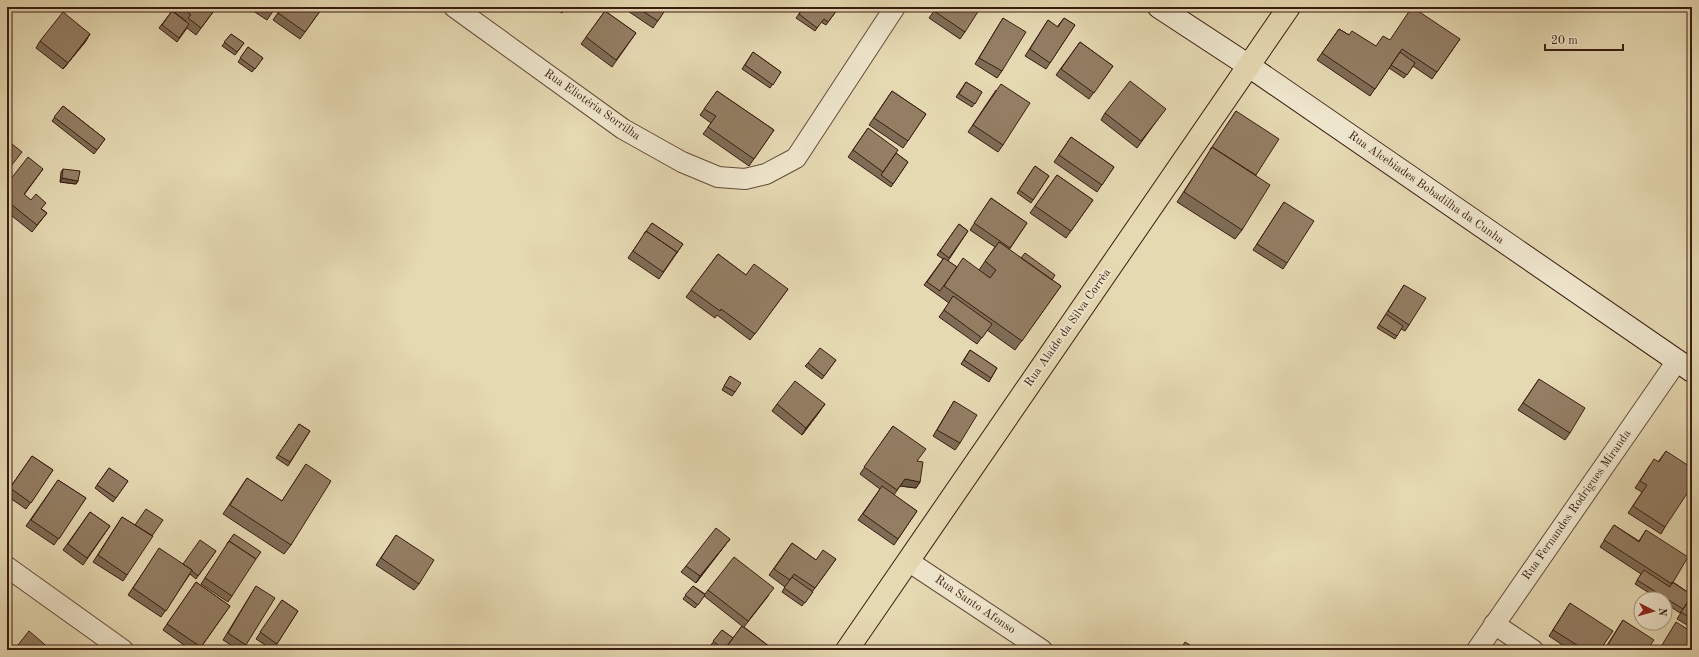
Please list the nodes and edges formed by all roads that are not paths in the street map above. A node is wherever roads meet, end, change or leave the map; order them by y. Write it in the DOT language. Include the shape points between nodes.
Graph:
graph roads {
  1 [pos="454,7"];
  2 [pos="895,7"];
  3 [pos="1159,7"];
  4 [pos="1289,7"];
  5 [pos="1248,66"];
  6 [pos="1684,366"];
  7 [pos="908,560"];
  8 [pos="7,567"];
  9 [pos="1494,624"];
  10 [pos="123,650"];
  11 [pos="846,650"];
  12 [pos="1042,650"];
  13 [pos="1477,650"];
  14 [pos="1533,650"];
  1 -- 2 [label="street, Rua Eliotéria Sorrilha" via="623,129 682,162 718,177 745,180 766,174 796,158"];
  3 -- 5 [label="street, Rua Alcebiades Bobadilha da Cunha"];
  4 -- 5 [label="main road, Rua Alaíde da Silva Corrêa"];
  5 -- 6 [label="street, Rua Alcebiades Bobadilha da Cunha"];
  5 -- 7 [label="main road, Rua Alaíde da Silva Corrêa"];
  6 -- 9 [label="street, Rua Fernandes Rodrigues Miranda"];
  7 -- 11 [label="main road, Rua Alaíde da Silva Corrêa"];
  7 -- 12 [label="street, Rua Santo Afonso"];
  8 -- 10 [label="street"];
  9 -- 13 [label="street, Rua Fernandes Rodrigues Miranda"];
  9 -- 14 [label="street"];
}
